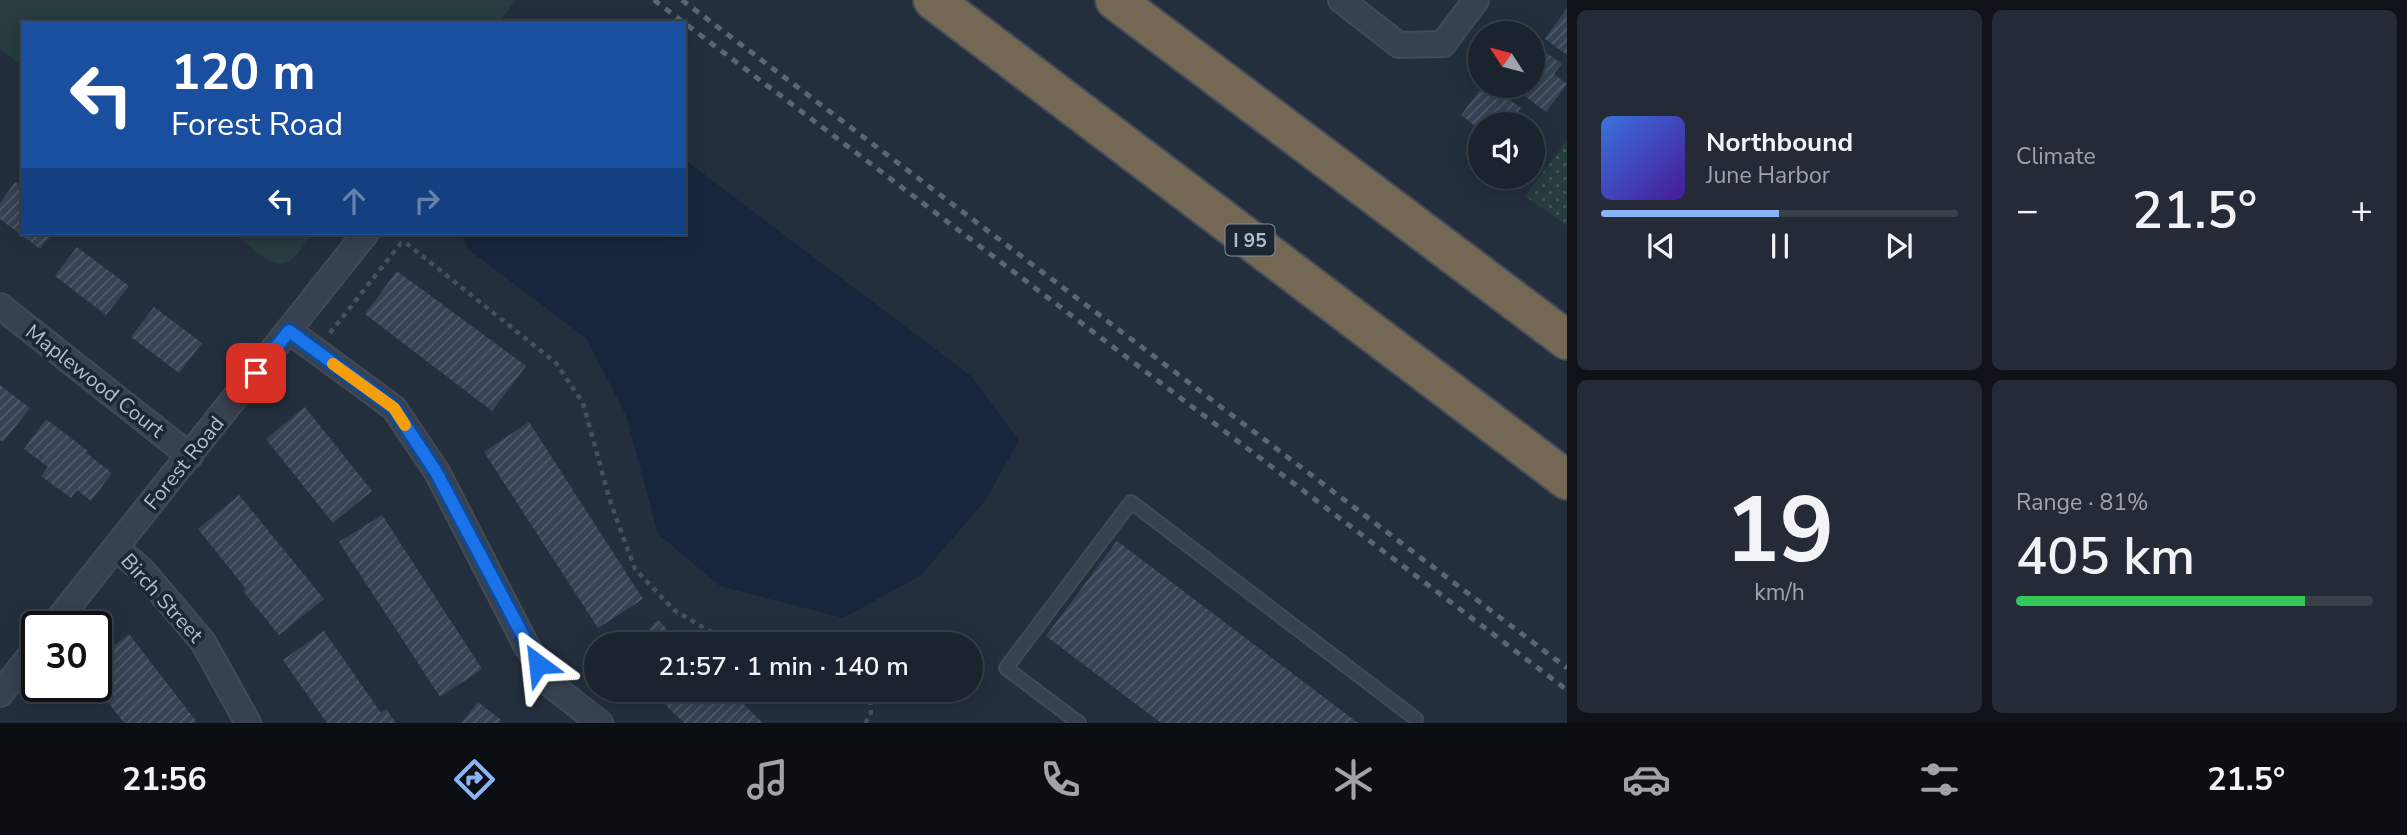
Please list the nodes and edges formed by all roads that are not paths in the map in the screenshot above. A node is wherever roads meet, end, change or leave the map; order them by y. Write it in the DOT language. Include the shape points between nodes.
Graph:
graph roads {
  1 [pos="933,0"];
  2 [pos="1115,0"];
  3 [pos="1341,0"];
  4 [pos="1476,0"];
  5 [pos="364,235"];
  6 [pos="0,306"];
  7 [pos="289,331"];
  8 [pos="1567,340"];
  9 [pos="190,456"];
  10 [pos="1567,480"];
  11 [pos="116,548"];
  12 [pos="65,611"];
  13 [pos="21,668"];
  14 [pos="0,694"];
  15 [pos="1417,722"];
  16 [pos="248,723"];
  17 [pos="600,723"];
  18 [pos="1079,723"];
  1 -- 10 [label="highway, I 95"];
  2 -- 8 [label="highway"];
  3 -- 4 [label="street" via="1399,45 1443,44"];
  5 -- 7 [label="street, Forest Road"];
  6 -- 9 [label="street, Maplewood Court"];
  7 -- 9 [label="street, Forest Road"];
  7 -- 17 [label="street" via="394,408 436,472 550,684"];
  9 -- 11 [label="street, Forest Road"];
  11 -- 12 [label="street, Forest Road"];
  11 -- 16 [label="street, Birch Street" via="142,570 203,642"];
  13 -- 14 [label="street"];
  15 -- 18 [label="lane" via="1131,502 1006,668"];
}
